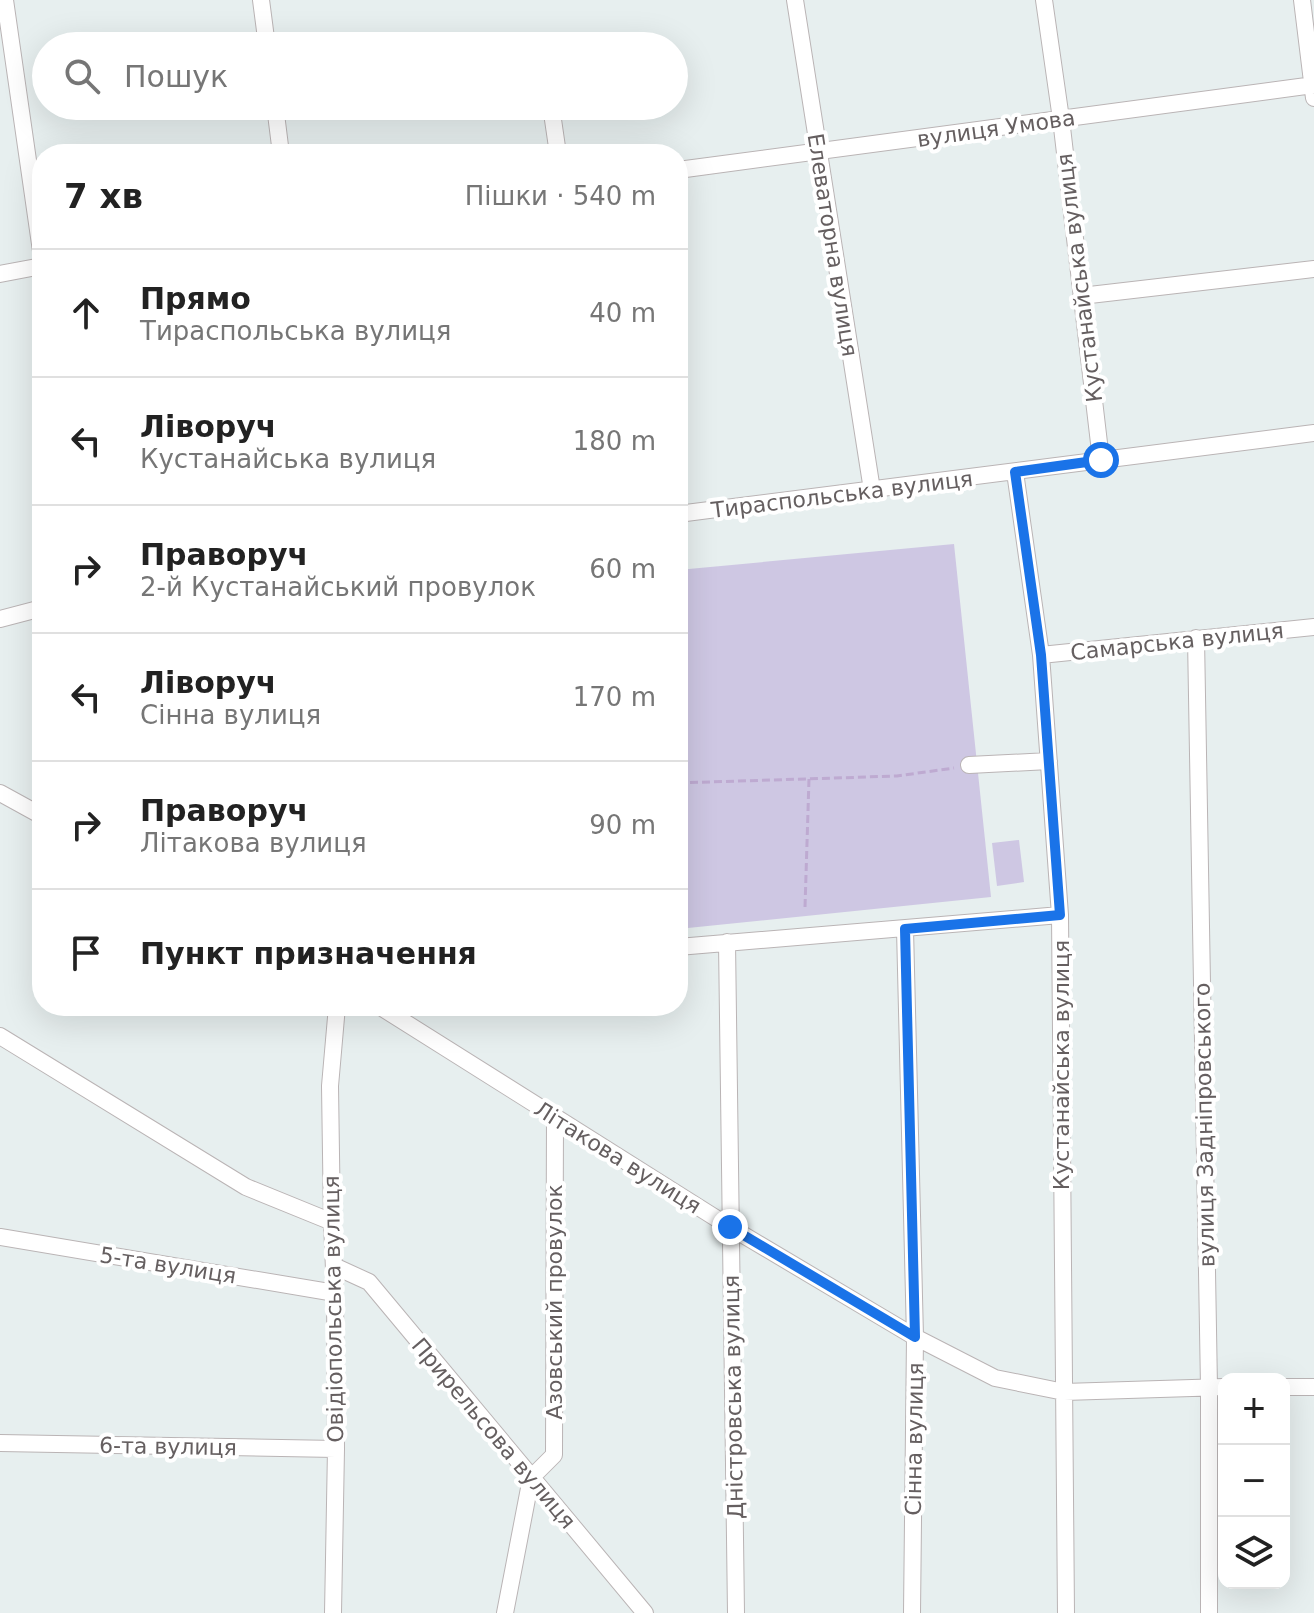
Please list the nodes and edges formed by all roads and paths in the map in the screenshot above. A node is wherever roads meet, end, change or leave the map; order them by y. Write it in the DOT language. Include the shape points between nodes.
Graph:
graph roads {
  1 [pos="5,0"];
  2 [pos="261,0"];
  3 [pos="795,0"];
  4 [pos="1044,0"];
  5 [pos="1302,0"];
  6 [pos="265,32"];
  7 [pos="1313,89"];
  8 [pos="1061,119"];
  9 [pos="277,120"];
  10 [pos="553,120"];
  11 [pos="280,144"];
  12 [pos="557,144"];
  13 [pos="818,152"];
  14 [pos="688,169"];
  15 [pos="32,188"];
  16 [pos="32,268"];
  17 [pos="1314,269"];
  18 [pos="0,274"];
  19 [pos="1081,296"];
  20 [pos="1314,433"];
  21 [pos="1101,460"];
  22 [pos="1015,472"];
  23 [pos="872,490"];
  24 [pos="688,513"];
  25 [pos="32,611"];
  26 [pos="0,619"];
  27 [pos="1314,627"];
  28 [pos="1196,638"];
  29 [pos="1041,655"];
  30 [pos="1049,761"];
  31 [pos="969,765"];
  32 [pos="809,779"];
  33 [pos="688,783"];
  34 [pos="0,793"];
  35 [pos="32,811"];
  36 [pos="805,907"];
  37 [pos="1060,915"];
  38 [pos="905,929"];
  39 [pos="727,942"];
  40 [pos="688,946"];
  41 [pos="336,1016"];
  42 [pos="395,1016"];
  43 [pos="0,1036"];
  44 [pos="555,1117"];
  45 [pos="332,1222"];
  46 [pos="730,1227"];
  47 [pos="0,1237"];
  48 [pos="334,1266"];
  49 [pos="335,1293"];
  50 [pos="915,1337"];
  51 [pos="1216,1387"];
  52 [pos="1290,1387"];
  53 [pos="1314,1387"];
  54 [pos="1064,1392"];
  55 [pos="0,1443"];
  56 [pos="336,1449"];
  57 [pos="531,1478"];
  58 [pos="333,1613"];
  59 [pos="505,1613"];
  60 [pos="645,1613"];
  61 [pos="736,1613"];
  62 [pos="912,1613"];
  63 [pos="1066,1613"];
  64 [pos="1209,1613"];
  1 -- 15 [label="street"];
  2 -- 6 [label="street"];
  3 -- 13 [label="street, Елеваторна вулиця"];
  4 -- 8 [label="street, Кустанайська вулиця"];
  5 -- 7 [label="street"];
  7 -- 8 [label="street, вулиця Умова"];
  8 -- 13 [label="street, вулиця Умова"];
  8 -- 19 [label="street, Кустанайська вулиця"];
  9 -- 11 [label="street"];
  10 -- 12 [label="street"];
  13 -- 14 [label="street, вулиця Умова"];
  13 -- 23 [label="street, Елеваторна вулиця"];
  16 -- 18 [label="street"];
  17 -- 19 [label="street"];
  19 -- 21 [label="street, Кустанайська вулиця"];
  20 -- 21 [label="street, Тираспольська вулиця"];
  21 -- 22 [label="street, Тираспольська вулиця"];
  22 -- 23 [label="street, Тираспольська вулиця"];
  22 -- 29 [label="street, Кустанайська вулиця"];
  23 -- 24 [label="street, Тираспольська вулиця"];
  25 -- 26 [label="street"];
  27 -- 28 [label="street, Самарська вулиця"];
  28 -- 29 [label="street, Самарська вулиця"];
  28 -- 51 [label="street, вулиця Задніпровського"];
  29 -- 30 [label="street, Кустанайська вулиця"];
  30 -- 31 [label="street"];
  30 -- 37 [label="street, Кустанайська вулиця"];
  31 -- 32 [label="path" via="897,776"];
  32 -- 33 [label="path"];
  32 -- 36 [label="path"];
  34 -- 35 [label="street"];
  37 -- 38 [label="street"];
  37 -- 54 [label="street, Кустанайська вулиця"];
  38 -- 39 [label="street"];
  38 -- 50 [label="street, Сінна вулиця"];
  39 -- 40 [label="street"];
  39 -- 46 [label="street, Дністровська вулиця"];
  41 -- 45 [label="street, Овідіопольська вулиця" via="330,1086"];
  42 -- 44 [label="street, Літакова вулиця"];
  43 -- 45 [label="street" via="246,1187"];
  44 -- 46 [label="street, Літакова вулиця"];
  44 -- 57 [label="street, Азовський провулок" via="554,1455"];
  45 -- 48 [label="street, Овідіопольська вулиця"];
  46 -- 50 [label="street, Літакова вулиця"];
  46 -- 61 [label="street, Дністровська вулиця"];
  47 -- 49 [label="street, 5-та вулиця"];
  48 -- 49 [label="street, Овідіопольська вулиця"];
  48 -- 57 [label="street, Прирельсова вулиця" via="369,1282"];
  49 -- 56 [label="street, Овідіопольська вулиця"];
  50 -- 54 [label="street, Літакова вулиця" via="995,1378"];
  50 -- 62 [label="street, Сінна вулиця"];
  51 -- 54 [label="street, Літакова вулиця"];
  51 -- 64 [label="street, вулиця Задніпровського"];
  52 -- 53 [label="street"];
  54 -- 63 [label="street, Кустанайська вулиця"];
  55 -- 56 [label="street, 6-та вулиця"];
  56 -- 58 [label="street, Овідіопольська вулиця"];
  57 -- 59 [label="street"];
  57 -- 60 [label="street, Прирельсова вулиця"];
}
